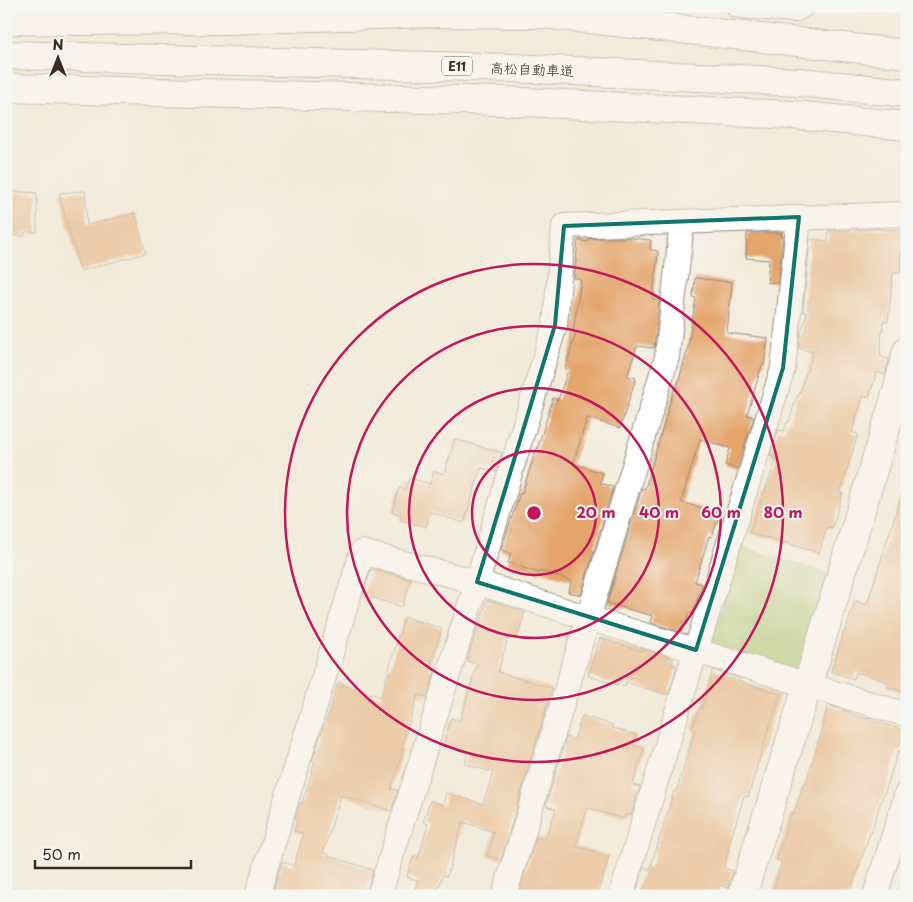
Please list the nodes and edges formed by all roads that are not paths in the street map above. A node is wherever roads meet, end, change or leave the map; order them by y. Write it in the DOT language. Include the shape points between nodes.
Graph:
graph roads {
  1 [pos="738,6"];
  2 [pos="802,6"];
  3 [pos="428,10"];
  4 [pos="542,10"];
  5 [pos="6,20"];
  6 [pos="907,54"];
  7 [pos="6,55"];
  8 [pos="6,88"];
  9 [pos="907,94"];
  10 [pos="907,126"];
  11 [pos="907,214"];
  12 [pos="799,217"];
  13 [pos="682,223"];
  14 [pos="907,351"];
  15 [pos="477,582"];
  16 [pos="588,618"];
  17 [pos="696,650"];
  18 [pos="808,684"];
  19 [pos="907,715"];
  20 [pos="907,793"];
  21 [pos="257,896"];
  22 [pos="379,896"];
  23 [pos="504,896"];
  24 [pos="622,896"];
  25 [pos="742,896"];
  26 [pos="875,896"];
  1 -- 2 [label="street" via="795,10"];
  3 -- 4 [label="main road"];
  3 -- 5 [label="main road" via="229,20"];
  4 -- 6 [label="main road"];
  7 -- 9 [label="main road, 高松自動車道 / E11" via="512,68 799,82"];
  8 -- 10 [label="main road" via="510,102 792,115"];
  11 -- 12 [label="street"];
  12 -- 13 [label="street"];
  12 -- 17 [label="street" via="783,368"];
  13 -- 15 [label="street" via="564,226 555,324"];
  13 -- 16 [label="street" via="667,357"];
  14 -- 18 [label="main road"];
  15 -- 16 [label="street"];
  15 -- 21 [label="street" via="362,552"];
  15 -- 22 [label="street"];
  16 -- 17 [label="street"];
  16 -- 23 [label="street"];
  17 -- 18 [label="street"];
  17 -- 24 [label="street"];
  18 -- 19 [label="street"];
  18 -- 25 [label="main road"];
  20 -- 26 [label="street"];
}
